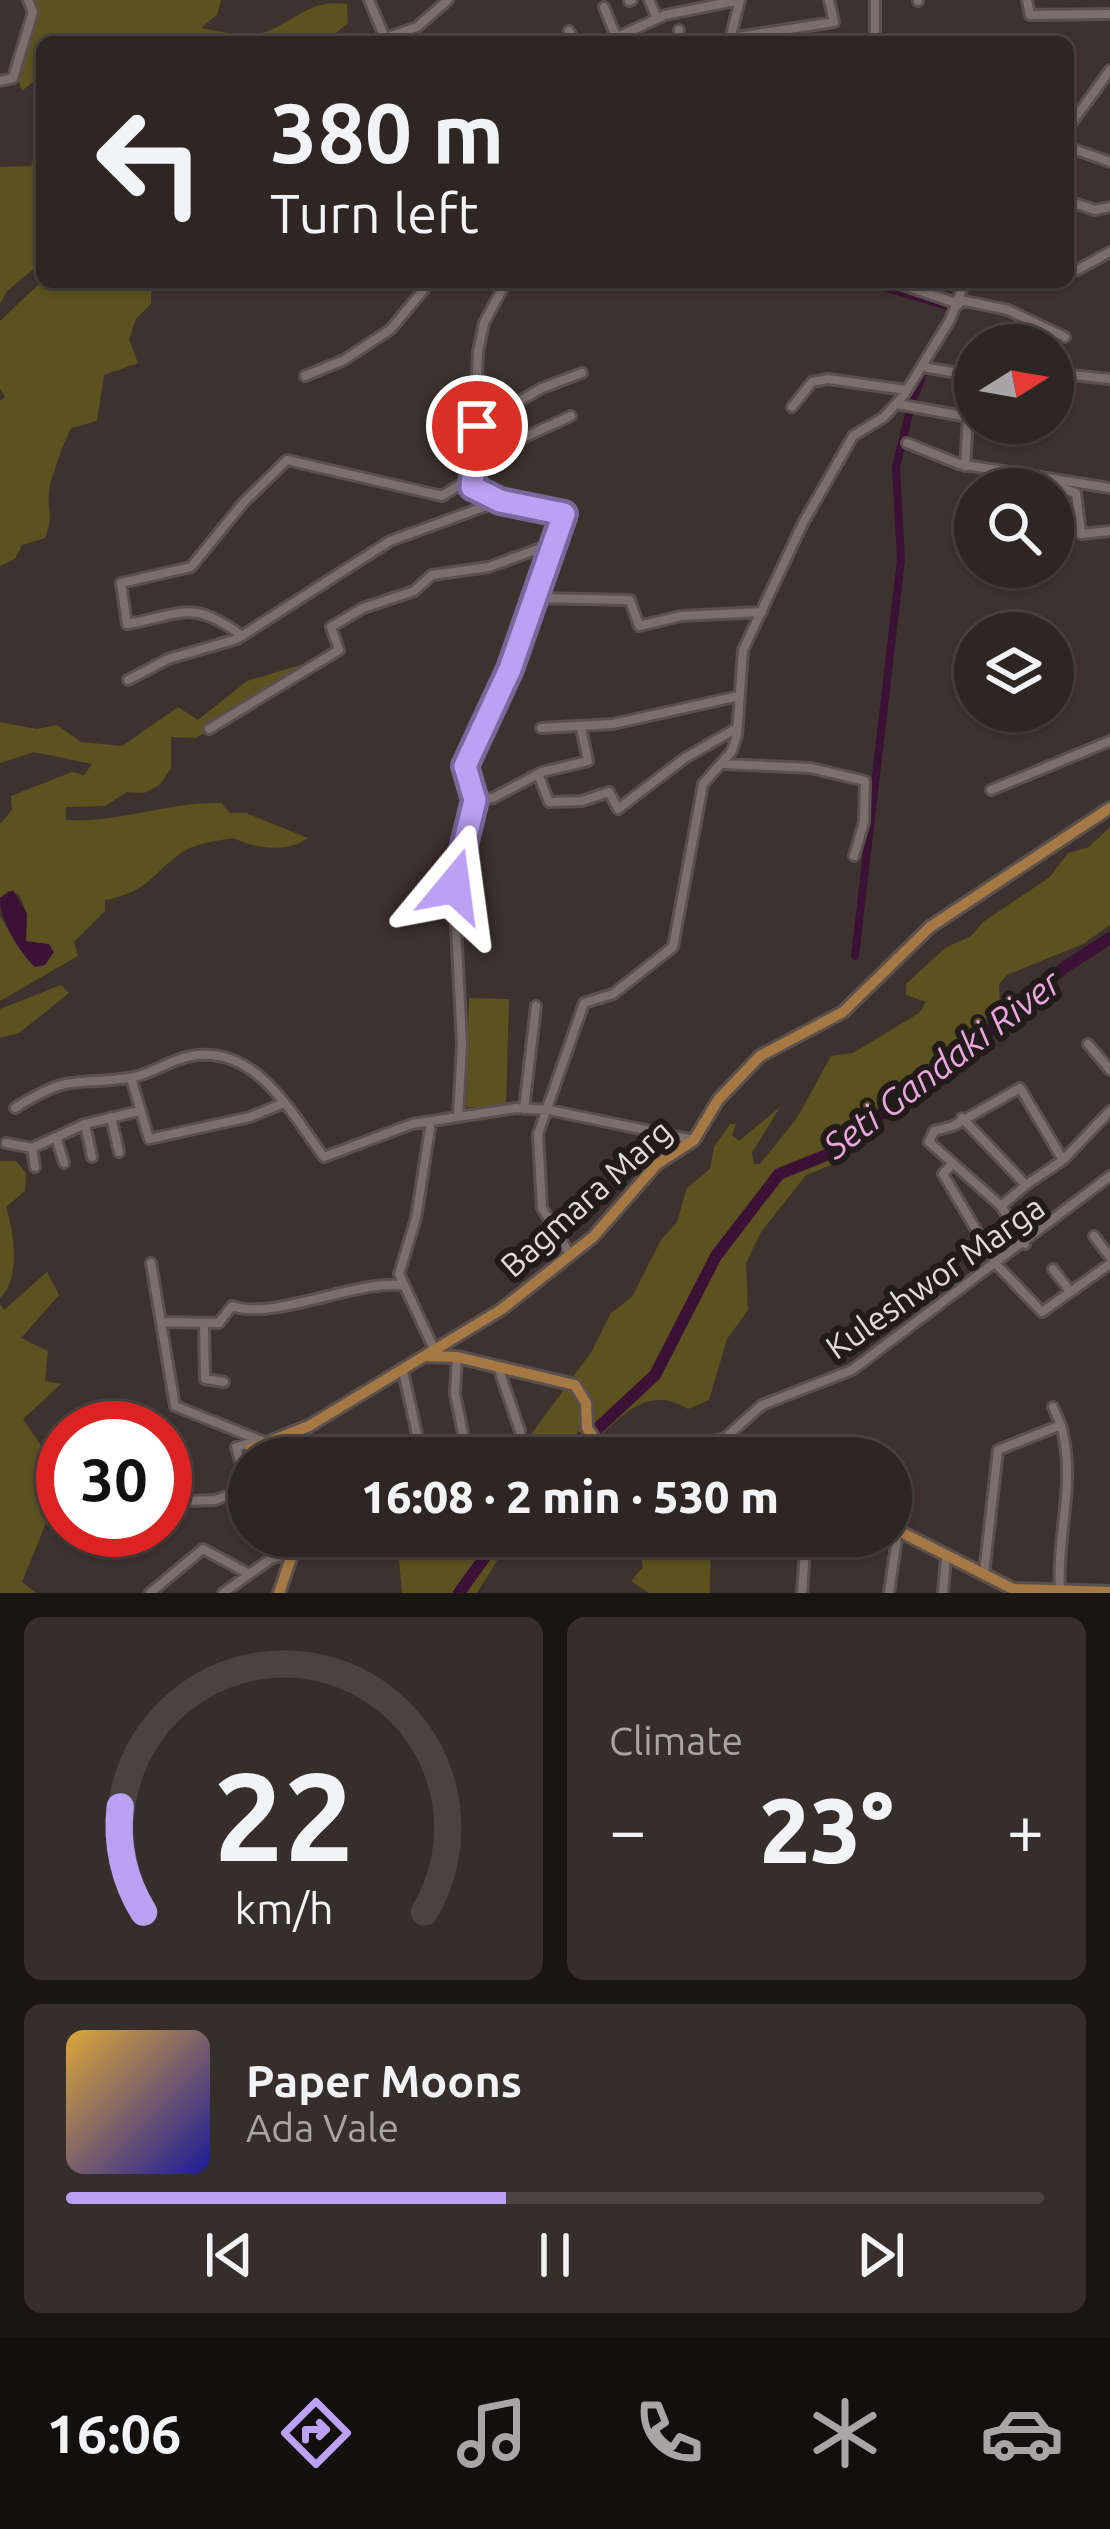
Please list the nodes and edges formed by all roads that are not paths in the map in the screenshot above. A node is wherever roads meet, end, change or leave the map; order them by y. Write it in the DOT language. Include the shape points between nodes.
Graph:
graph roads {
  1 [pos="28,0"];
  2 [pos="369,0"];
  3 [pos="448,0"];
  4 [pos="649,0"];
  5 [pos="740,0"];
  6 [pos="830,0"];
  7 [pos="875,0"];
  8 [pos="1027,0"];
  9 [pos="604,7"];
  10 [pos="1110,14"];
  11 [pos="658,18"];
  12 [pos="679,30"];
  13 [pos="569,31"];
  14 [pos="383,36"];
  15 [pos="395,36"];
  16 [pos="572,36"];
  17 [pos="613,36"];
  18 [pos="622,36"];
  19 [pos="678,36"];
  20 [pos="731,36"];
  21 [pos="753,36"];
  22 [pos="875,36"];
  23 [pos="1110,70"];
  24 [pos="0,81"];
  25 [pos="1074,120"];
  26 [pos="1074,149"];
  27 [pos="1110,162"];
  28 [pos="1074,203"];
  29 [pos="1110,208"];
  30 [pos="1110,252"];
  31 [pos="1074,269"];
  32 [pos="425,288"];
  33 [pos="503,288"];
  34 [pos="914,288"];
  35 [pos="963,288"];
  36 [pos="959,302"];
  37 [pos="1038,324"];
  38 [pos="923,367"];
  39 [pos="954,372"];
  40 [pos="582,373"];
  41 [pos="1074,375"];
  42 [pos="305,376"];
  43 [pos="1110,379"];
  44 [pos="908,390"];
  45 [pos="898,404"];
  46 [pos="792,407"];
  47 [pos="571,416"];
  48 [pos="477,426"];
  49 [pos="907,443"];
  50 [pos="473,460"];
  51 [pos="965,466"];
  52 [pos="983,468"];
  53 [pos="472,477"];
  54 [pos="1074,482"];
  55 [pos="1110,488"];
  56 [pos="1074,492"];
  57 [pos="500,501"];
  58 [pos="1110,531"];
  59 [pos="549,545"];
  60 [pos="535,598"];
  61 [pos="762,611"];
  62 [pos="242,636"];
  63 [pos="128,680"];
  64 [pos="739,696"];
  65 [pos="586,725"];
  66 [pos="541,728"];
  67 [pos="737,728"];
  68 [pos="209,729"];
  69 [pos="1110,741"];
  70 [pos="723,764"];
  71 [pos="538,774"];
  72 [pos="991,790"];
  73 [pos="475,800"];
  74 [pos="1110,808"];
  75 [pos="854,856"];
  76 [pos="536,1006"];
  77 [pos="1088,1044"];
  78 [pos="1110,1070"];
  79 [pos="130,1078"];
  80 [pos="284,1103"];
  81 [pos="15,1108"];
  82 [pos="524,1109"];
  83 [pos="549,1110"];
  84 [pos="1110,1111"];
  85 [pos="139,1112"];
  86 [pos="458,1117"];
  87 [pos="111,1118"];
  88 [pos="962,1118"];
  89 [pos="431,1122"];
  90 [pos="85,1124"];
  91 [pos="56,1137"];
  92 [pos="694,1140"];
  93 [pos="6,1143"];
  94 [pos="32,1148"];
  95 [pos="119,1152"];
  96 [pos="92,1157"];
  97 [pos="1063,1160"];
  98 [pos="64,1163"];
  99 [pos="952,1163"];
  100 [pos="35,1167"];
  101 [pos="1110,1176"];
  102 [pos="1026,1185"];
  103 [pos="1001,1206"];
  104 [pos="1094,1236"];
  105 [pos="1024,1244"];
  106 [pos="571,1256"];
  107 [pos="1110,1260"];
  108 [pos="151,1263"];
  109 [pos="997,1265"];
  110 [pos="1053,1269"];
  111 [pos="400,1285"];
  112 [pos="1070,1291"];
  113 [pos="164,1322"];
  114 [pos="204,1324"];
  115 [pos="430,1352"];
  116 [pos="457,1357"];
  117 [pos="499,1366"];
  118 [pos="403,1371"];
  119 [pos="224,1382"];
  120 [pos="1053,1407"];
  121 [pos="1061,1425"];
  122 [pos="520,1431"];
  123 [pos="252,1437"];
  124 [pos="289,1437"];
  125 [pos="417,1437"];
  126 [pos="464,1437"];
  127 [pos="593,1437"];
  128 [pos="726,1437"];
  129 [pos="228,1495"];
  130 [pos="192,1501"];
  131 [pos="912,1538"];
  132 [pos="946,1556"];
  133 [pos="274,1557"];
  134 [pos="291,1557"];
  135 [pos="805,1557"];
  136 [pos="892,1557"];
  137 [pos="249,1574"];
  138 [pos="983,1576"];
  139 [pos="1013,1591"];
  140 [pos="1060,1592"];
  141 [pos="1110,1592"];
  142 [pos="150,1593"];
  143 [pos="224,1593"];
  144 [pos="279,1593"];
  145 [pos="802,1593"];
  146 [pos="889,1593"];
  147 [pos="943,1593"];
  1 -- 24 [label="street" via="33,12 14,78"];
  2 -- 14 [label="street"];
  3 -- 15 [label="street"];
  4 -- 11 [label="street"];
  5 -- 11 [label="street"];
  5 -- 20 [label="street"];
  6 -- 21 [label="street" via="834,22"];
  7 -- 22 [label="street"];
  8 -- 10 [label="street" via="1030,15"];
  9 -- 17 [label="street"];
  11 -- 18 [label="street"];
  12 -- 19 [label="street"];
  13 -- 16 [label="street"];
  23 -- 25 [label="street"];
  26 -- 27 [label="street"];
  28 -- 29 [label="street"];
  30 -- 31 [label="street"];
  32 -- 42 [label="street" via="391,328"];
  33 -- 48 [label="street" via="481,338"];
  34 -- 36 [label="street"];
  35 -- 36 [label="street"];
  36 -- 37 [label="street"];
  36 -- 38 [label="street"];
  38 -- 39 [label="street"];
  38 -- 44 [label="street"];
  40 -- 48 [label="street"];
  41 -- 43 [label="street"];
  44 -- 45 [label="street"];
  44 -- 46 [label="street" via="828,379 812,382"];
  45 -- 51 [label="street" via="968,417"];
  45 -- 61 [label="street" via="853,436"];
  47 -- 50 [label="street"];
  48 -- 50 [label="street"];
  49 -- 51 [label="street"];
  50 -- 53 [label="street"];
  51 -- 52 [label="street"];
  53 -- 57 [label="street" via="472,487"];
  53 -- 62 [label="street" via="442,496 286,460 191,567 121,583 128,624 179,609 220,619"];
  54 -- 55 [label="street"];
  56 -- 58 [label="street" via="1081,534"];
  57 -- 59 [label="street" via="564,514"];
  57 -- 62 [label="street" via="357,558"];
  59 -- 60 [label="street"];
  59 -- 68 [label="street" via="489,567 433,575 414,591 348,615 332,627 339,650"];
  60 -- 61 [label="street" via="630,600 639,626"];
  60 -- 73 [label="street" via="465,766"];
  61 -- 64 [label="street" via="743,650"];
  62 -- 63 [label="street"];
  64 -- 65 [label="street"];
  64 -- 67 [label="street"];
  65 -- 66 [label="street"];
  65 -- 71 [label="street" via="588,761"];
  67 -- 70 [label="street"];
  67 -- 71 [label="street" via="618,809 609,792 550,802"];
  69 -- 72 [label="street"];
  70 -- 75 [label="street" via="811,768 865,782"];
  70 -- 83 [label="street" via="703,784 673,947 614,994 584,1003"];
  71 -- 73 [label="street"];
  73 -- 86 [label="street" via="454,886"];
  74 -- 92 [label="main road, Bagmara Marg" via="930,927 843,1012 760,1056"];
  76 -- 82 [label="street"];
  77 -- 78 [label="street"];
  79 -- 80 [label="street" via="214,1054 244,1064"];
  79 -- 81 [label="street" via="76,1078"];
  79 -- 85 [label="street"];
  80 -- 85 [label="street" via="149,1139"];
  80 -- 89 [label="street" via="324,1157"];
  82 -- 83 [label="street"];
  82 -- 86 [label="street"];
  83 -- 92 [label="street"];
  83 -- 106 [label="street" via="538,1134 542,1208"];
  84 -- 97 [label="street"];
  85 -- 87 [label="street"];
  86 -- 89 [label="street"];
  87 -- 90 [label="street"];
  87 -- 95 [label="street"];
  88 -- 97 [label="street" via="1020,1088"];
  88 -- 99 [label="street" via="929,1142"];
  88 -- 102 [label="street"];
  89 -- 111 [label="street"];
  90 -- 91 [label="street"];
  90 -- 96 [label="street"];
  91 -- 94 [label="street"];
  91 -- 98 [label="street"];
  92 -- 106 [label="main road, Bagmara Marg" via="657,1164"];
  93 -- 94 [label="street"];
  94 -- 100 [label="street"];
  97 -- 102 [label="street"];
  99 -- 103 [label="street"];
  99 -- 109 [label="street" via="943,1174"];
  101 -- 105 [label="street, Kuleshwor Marga"];
  102 -- 103 [label="street"];
  103 -- 105 [label="street"];
  104 -- 107 [label="street"];
  105 -- 109 [label="street, Kuleshwor Marga"];
  106 -- 115 [label="main road, Bagmara Marg"];
  107 -- 112 [label="street"];
  108 -- 113 [label="street"];
  109 -- 112 [label="street" via="1042,1312"];
  109 -- 128 [label="street, Kuleshwor Marga" via="852,1370 762,1405"];
  110 -- 112 [label="street"];
  111 -- 114 [label="street" via="251,1313 232,1306 220,1323"];
  111 -- 115 [label="street"];
  113 -- 114 [label="street"];
  113 -- 123 [label="street" via="175,1406"];
  114 -- 119 [label="street" via="205,1379"];
  115 -- 116 [label="main road"];
  115 -- 118 [label="main road, Bagmara Marg"];
  116 -- 117 [label="main road"];
  116 -- 126 [label="street"];
  117 -- 122 [label="street"];
  117 -- 127 [label="main road" via="575,1384"];
  118 -- 124 [label="main road, Bagmara Marg"];
  118 -- 125 [label="street"];
  120 -- 121 [label="street"];
  121 -- 138 [label="street" via="998,1450"];
  121 -- 140 [label="street" via="1071,1478 1057,1551"];
  129 -- 130 [label="street"];
  131 -- 132 [label="main road"];
  132 -- 138 [label="main road"];
  132 -- 147 [label="street"];
  133 -- 137 [label="street"];
  134 -- 144 [label="main road"];
  135 -- 145 [label="street"];
  136 -- 146 [label="street"];
  137 -- 142 [label="street" via="202,1549"];
  137 -- 143 [label="street"];
  138 -- 139 [label="main road"];
  139 -- 140 [label="main road"];
  140 -- 141 [label="main road"];
}
